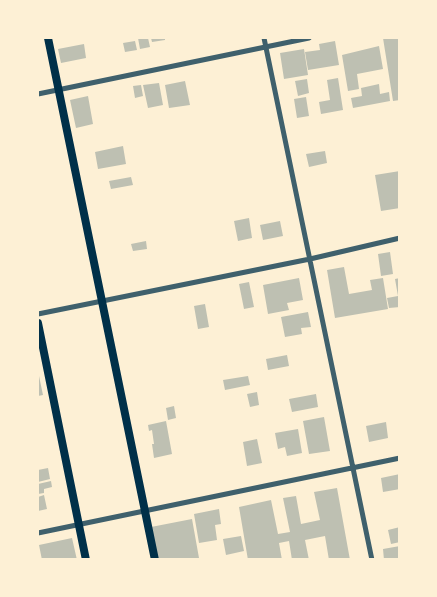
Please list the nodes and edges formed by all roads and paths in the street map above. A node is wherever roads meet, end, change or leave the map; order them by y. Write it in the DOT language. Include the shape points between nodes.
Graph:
graph roads {
  1 [pos="48,38"];
  2 [pos="264,38"];
  3 [pos="309,38"];
  4 [pos="266,48"];
  5 [pos="58,90"];
  6 [pos="38,94"];
  7 [pos="400,238"];
  8 [pos="310,259"];
  9 [pos="102,302"];
  10 [pos="38,314"];
  11 [pos="38,323"];
  12 [pos="400,458"];
  13 [pos="353,469"];
  14 [pos="146,512"];
  15 [pos="79,524"];
  16 [pos="38,533"];
  17 [pos="86,560"];
  18 [pos="155,560"];
  19 [pos="372,560"];
  1 -- 5 [label="main road"];
  2 -- 4 [label="street"];
  3 -- 4 [label="street"];
  4 -- 5 [label="street"];
  4 -- 8 [label="street"];
  5 -- 6 [label="street"];
  5 -- 9 [label="main road"];
  7 -- 8 [label="street"];
  8 -- 9 [label="street"];
  8 -- 13 [label="street"];
  9 -- 10 [label="street"];
  9 -- 14 [label="main road"];
  11 -- 15 [label="main road"];
  12 -- 13 [label="street"];
  13 -- 14 [label="street"];
  13 -- 19 [label="street"];
  14 -- 15 [label="street"];
  14 -- 18 [label="main road"];
  15 -- 16 [label="street"];
  15 -- 17 [label="main road"];
}
